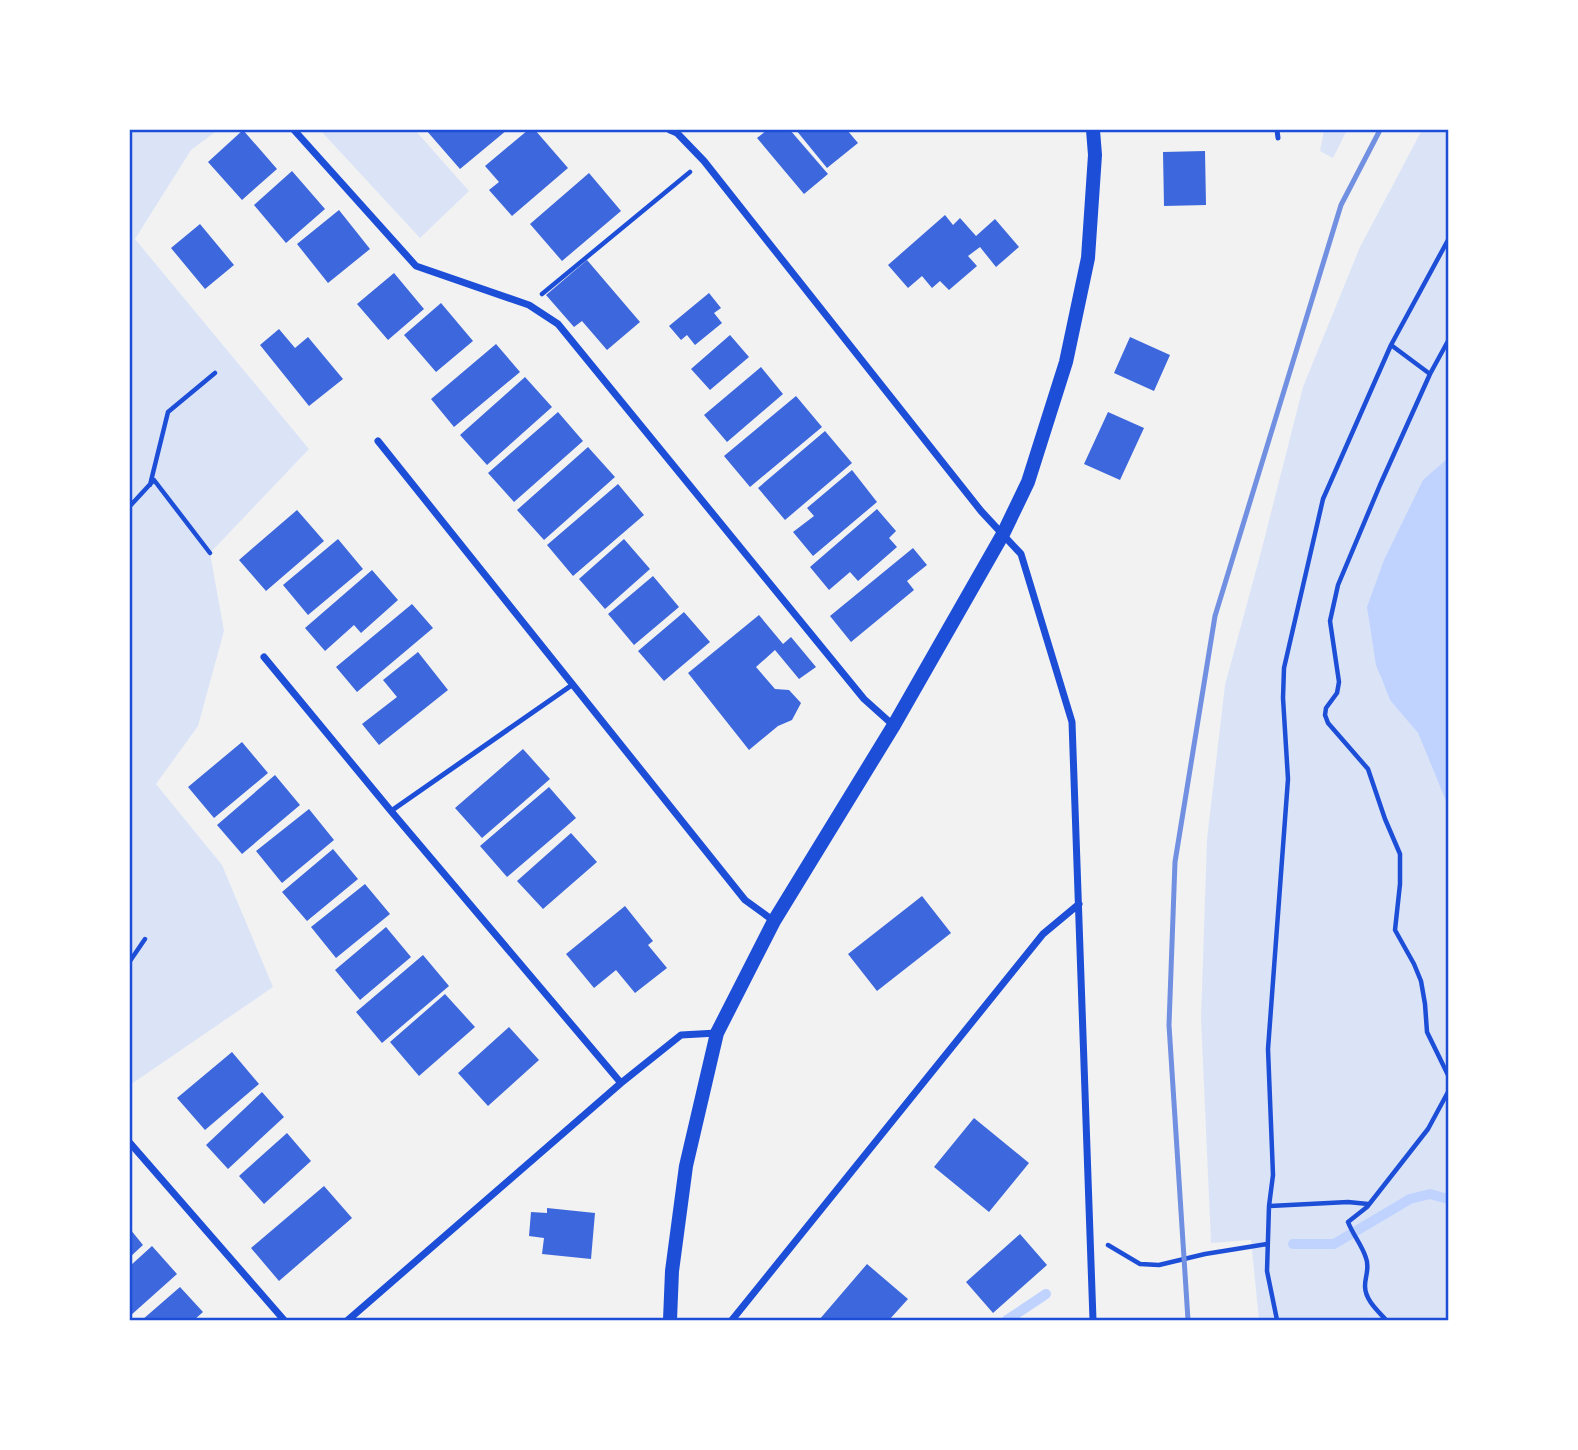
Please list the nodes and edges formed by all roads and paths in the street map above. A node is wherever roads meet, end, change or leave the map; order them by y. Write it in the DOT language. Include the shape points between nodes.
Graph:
graph roads {
  1 [pos="294,130"];
  2 [pos="670,130"];
  3 [pos="1093,130"];
  4 [pos="1277,130"];
  5 [pos="1278,138"];
  6 [pos="704,161"];
  7 [pos="1448,240"];
  8 [pos="528,305"];
  9 [pos="1448,341"];
  10 [pos="1391,345"];
  11 [pos="215,373"];
  12 [pos="1430,374"];
  13 [pos="378,441"];
  14 [pos="150,485"];
  15 [pos="130,506"];
  16 [pos="1003,534"];
  17 [pos="210,553"];
  18 [pos="264,657"];
  19 [pos="572,685"];
  20 [pos="894,725"];
  21 [pos="391,811"];
  22 [pos="1079,904"];
  23 [pos="774,921"];
  24 [pos="145,939"];
  25 [pos="130,961"];
  26 [pos="717,1033"];
  27 [pos="1448,1073"];
  28 [pos="621,1083"];
  29 [pos="1448,1092"];
  30 [pos="130,1143"];
  31 [pos="1369,1204"];
  32 [pos="1269,1206"];
  33 [pos="1090,1234"];
  34 [pos="1267,1244"];
  35 [pos="284,1321"];
  36 [pos="348,1321"];
  37 [pos="670,1321"];
  38 [pos="732,1321"];
  39 [pos="1093,1321"];
  40 [pos="1277,1321"];
  41 [pos="1386,1321"];
  1 -- 8 [label="street" via="416,266"];
  2 -- 6 [label="street"];
  3 -- 16 [label="main road" via="1088,258 1066,362 1028,482"];
  4 -- 5 [label="lane"];
  6 -- 8 [label="path"];
  6 -- 16 [label="street"];
  7 -- 10 [label="path"];
  8 -- 20 [label="street" via="558,324 864,699"];
  9 -- 12 [label="path"];
  10 -- 12 [label="path"];
  10 -- 32 [label="path" via="1323,499 1284,668 1288,779 1268,1049 1273,1175"];
  11 -- 14 [label="path" via="168,412"];
  12 -- 27 [label="path" via="1338,585 1330,621 1339,682 1325,715 1368,769 1400,855 1395,930 1414,964 1427,1032"];
  13 -- 19 [label="street"];
  14 -- 15 [label="path"];
  14 -- 17 [label="path" via="154,480"];
  16 -- 20 [label="main road"];
  16 -- 22 [label="street" via="1021,554 1072,722"];
  18 -- 21 [label="street"];
  19 -- 21 [label="lane"];
  19 -- 23 [label="street" via="744,900"];
  20 -- 23 [label="main road"];
  21 -- 28 [label="street"];
  22 -- 33 [label="street"];
  22 -- 38 [label="street" via="1044,934"];
  23 -- 26 [label="main road"];
  24 -- 25 [label="path"];
  26 -- 28 [label="street" via="681,1035"];
  26 -- 37 [label="main road" via="686,1166"];
  28 -- 36 [label="street"];
  29 -- 31 [label="path" via="1428,1129"];
  30 -- 35 [label="street"];
  31 -- 32 [label="path"];
  31 -- 41 [label="path" via="1348,1222 1367,1260 1367,1294"];
  32 -- 34 [label="path"];
  33 -- 34 [label="path" via="1140,1264 1158,1265"];
  33 -- 39 [label="street"];
  34 -- 40 [label="path"];
}
